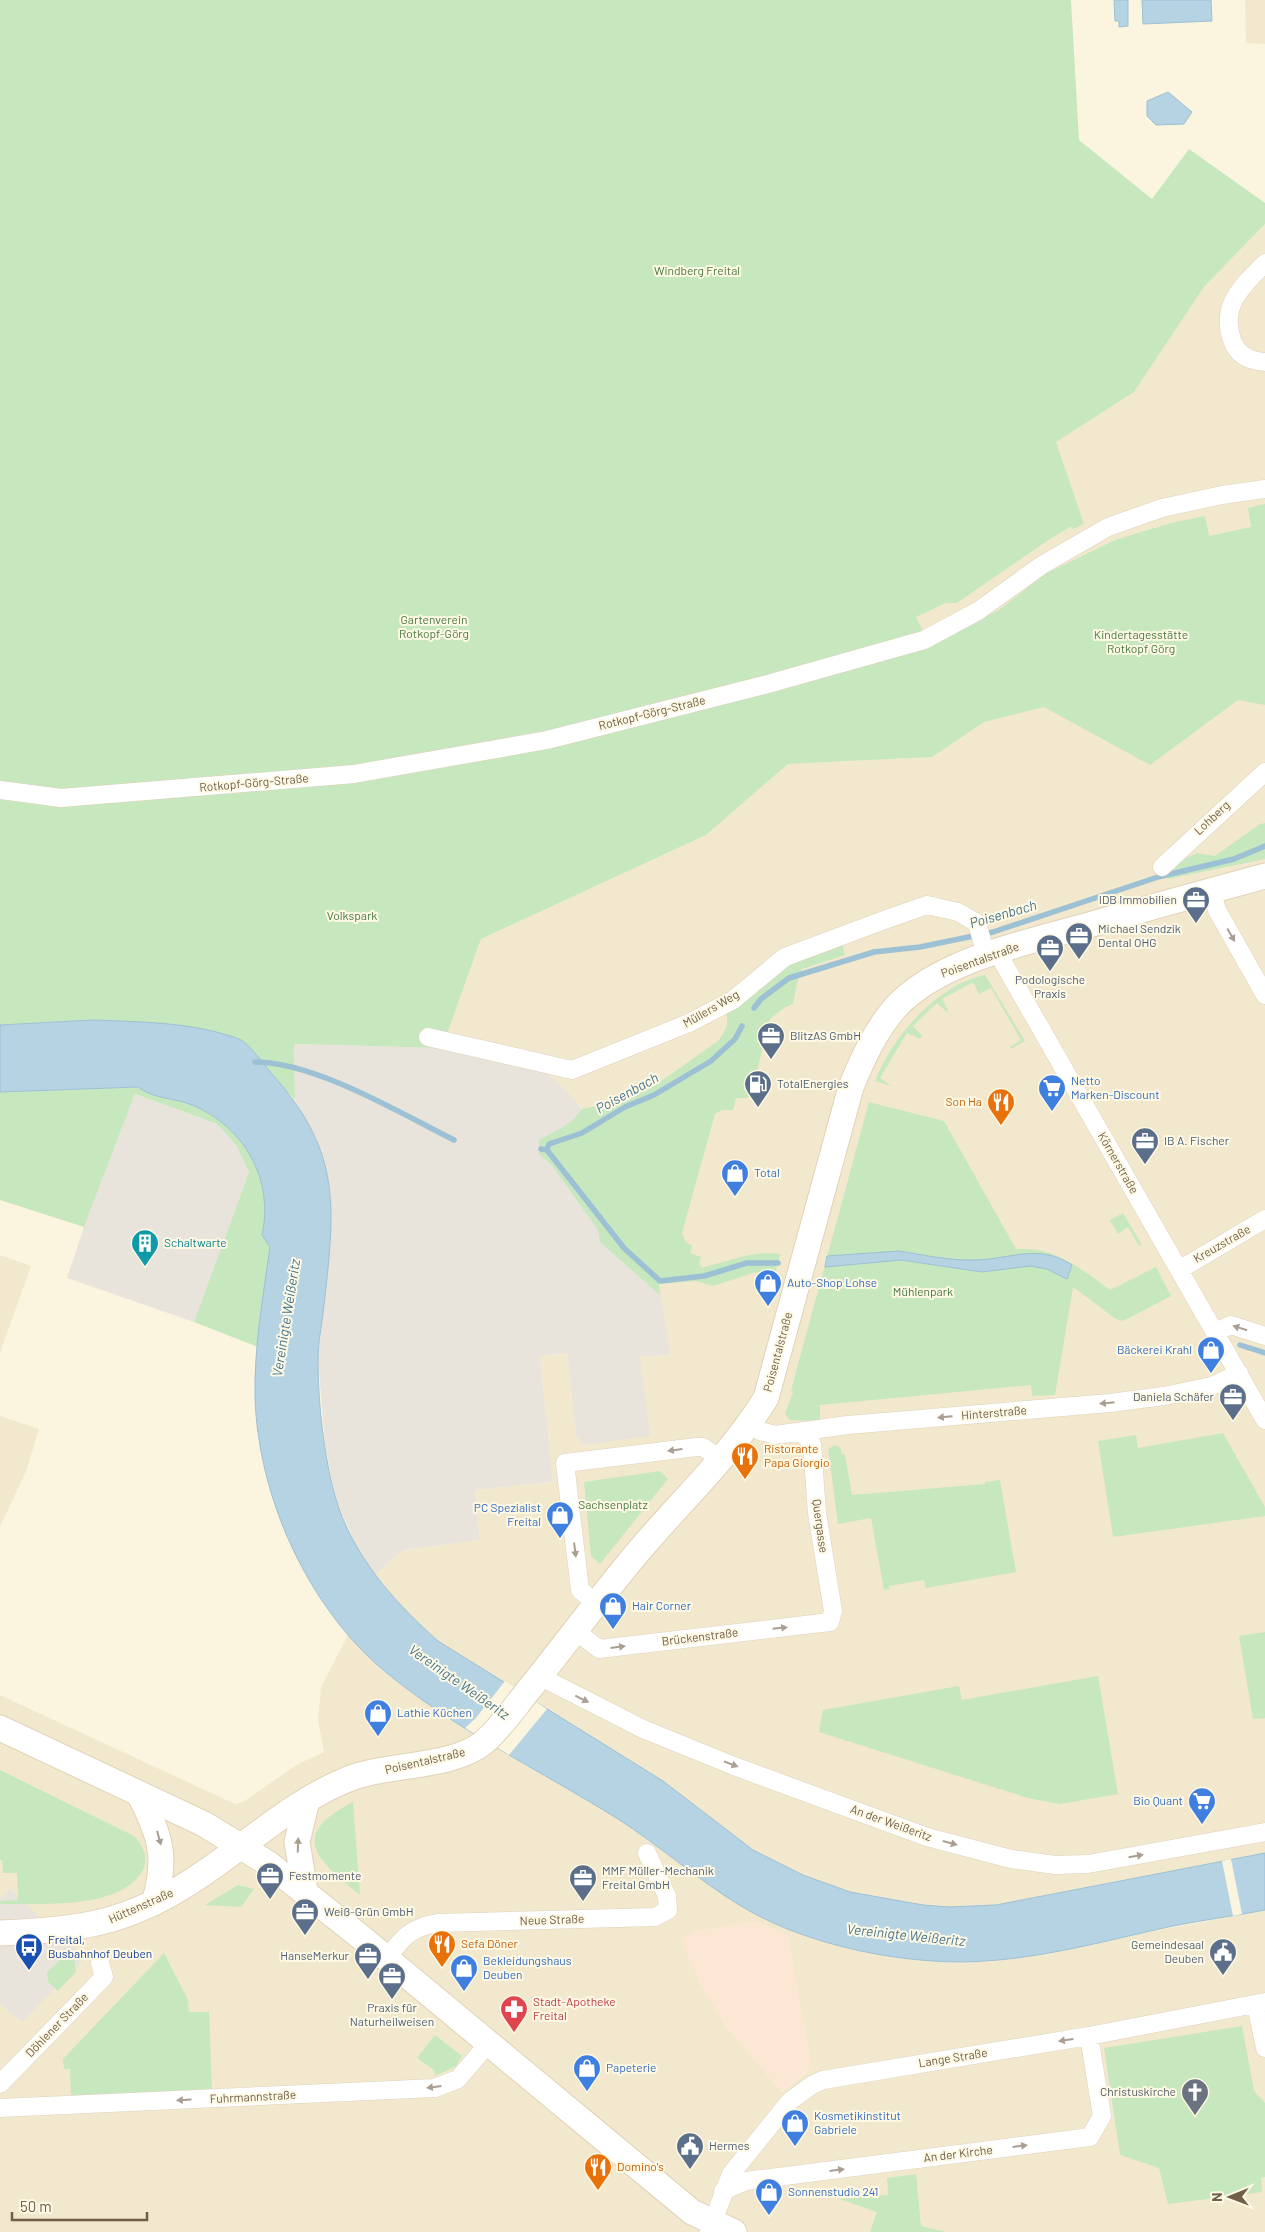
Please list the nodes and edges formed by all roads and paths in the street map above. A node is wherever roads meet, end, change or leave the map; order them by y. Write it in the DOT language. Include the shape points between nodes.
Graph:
graph roads {
  1 [pos="1265,263"];
  2 [pos="1265,362"];
  3 [pos="1265,489"];
  4 [pos="1265,772"];
  5 [pos="0,790"];
  6 [pos="1162,867"];
  7 [pos="1265,876"];
  8 [pos="1211,890"];
  9 [pos="986,944"];
  10 [pos="1265,995"];
  11 [pos="428,1037"];
  12 [pos="1265,1220"];
  13 [pos="1179,1270"];
  14 [pos="1215,1332"];
  15 [pos="1265,1336"];
  16 [pos="1239,1373"];
  17 [pos="1265,1420"];
  18 [pos="750,1423"];
  19 [pos="802,1432"];
  20 [pos="720,1459"];
  21 [pos="597,1604"];
  22 [pos="830,1622"];
  23 [pos="576,1631"];
  24 [pos="532,1685"];
  25 [pos="0,1728"];
  26 [pos="139,1794"];
  27 [pos="307,1800"];
  28 [pos="1265,1832"];
  29 [pos="240,1847"];
  30 [pos="647,1852"];
  31 [pos="305,1891"];
  32 [pos="154,1903"];
  33 [pos="0,1933"];
  34 [pos="387,1958"];
  35 [pos="100,1963"];
  36 [pos="1260,2003"];
  37 [pos="1089,2036"];
  38 [pos="488,2044"];
  39 [pos="1265,2048"];
  40 [pos="0,2084"];
  41 [pos="0,2108"];
  42 [pos="724,2191"];
  43 [pos="710,2227"];
  44 [pos="734,2232"];
  1 -- 2 [label="street" via="1242,286 1230,307 1228,327 1235,347 1246,358"];
  3 -- 5 [label="street, Rotkopf-Görg-Straße" via="1162,508 1108,527 1042,565 978,611 924,640 764,685 546,740 354,774 61,798"];
  4 -- 6 [label="street, Lohberg"];
  7 -- 8 [label="main road, Poisentalstraße"];
  8 -- 9 [label="main road, Poisentalstraße"];
  8 -- 10 [label="street, one-way" via="1217,910"];
  9 -- 11 [label="street, Müllers Weg" via="977,923 958,912 927,905 785,957 733,1000 689,1023 572,1070"];
  9 -- 13 [label="street, Körnerstraße"];
  9 -- 18 [label="main road, Poisentalstraße" via="916,990 896,1008 866,1051 838,1132 766,1398"];
  12 -- 13 [label="street, Kreuzstraße"];
  13 -- 14 [label="street, Körnerstraße"];
  15 -- 14 [label="street, one-way" via="1232,1325"];
  14 -- 16 [label="street, Körnerstraße"];
  16 -- 17 [label="street, Körnerstraße"];
  16 -- 19 [label="street, Hinterstraße, one-way" via="1218,1384 1164,1396"];
  18 -- 19 [label="street, Hinterstraße" via="760,1431 775,1435"];
  18 -- 20 [label="main road, Poisentalstraße"];
  19 -- 22 [label="street, Quergasse" via="812,1444 817,1513 833,1610"];
  20 -- 21 [label="main road, Poisentalstraße" via="638,1551"];
  20 -- 21 [label="street, one-way" via="697,1447 565,1464 580,1590"];
  21 -- 23 [label="main road, Poisentalstraße"];
  23 -- 22 [label="street, Brückenstraße, one-way" via="599,1649"];
  23 -- 24 [label="main road, Poisentalstraße"];
  24 -- 27 [label="main road, Poisentalstraße" via="484,1741 471,1750 350,1778"];
  24 -- 28 [label="street, An der Weißeritz, one-way" via="734,1766 927,1837 1011,1859 1047,1864 1088,1864"];
  25 -- 26 [label="main road"];
  26 -- 29 [label="main road" via="204,1824"];
  26 -- 32 [label="main road, one-way" via="161,1844 161,1879"];
  27 -- 29 [label="main road, Poisentalstraße"];
  31 -- 27 [label="main road, one-way" via="297,1842"];
  29 -- 31 [label="main road"];
  29 -- 32 [label="main road, Hüttenstraße" via="196,1879"];
  30 -- 34 [label="street, Neue Straße" via="667,1896 668,1910 655,1916 437,1923 409,1932"];
  31 -- 34 [label="main road"];
  32 -- 33 [label="main road, Hüttenstraße" via="91,1926"];
  34 -- 38 [label="main road"];
  35 -- 40 [label="street, Döhlener Straße" via="104,1977"];
  36 -- 37 [label="street, Lange Straße"];
  36 -- 39 [label="street"];
  37 -- 42 [label="street, Lange Straße, one-way" via="818,2082 790,2101 731,2174"];
  42 -- 37 [label="street, An der Kirche, one-way" via="746,2181 1090,2137 1102,2116"];
  38 -- 41 [label="street, Fuhrmannstraße, one-way" via="458,2079 436,2088"];
  38 -- 43 [label="main road"];
  42 -- 43 [label="street, Lange Straße"];
  43 -- 44 [label="main road"];
}
